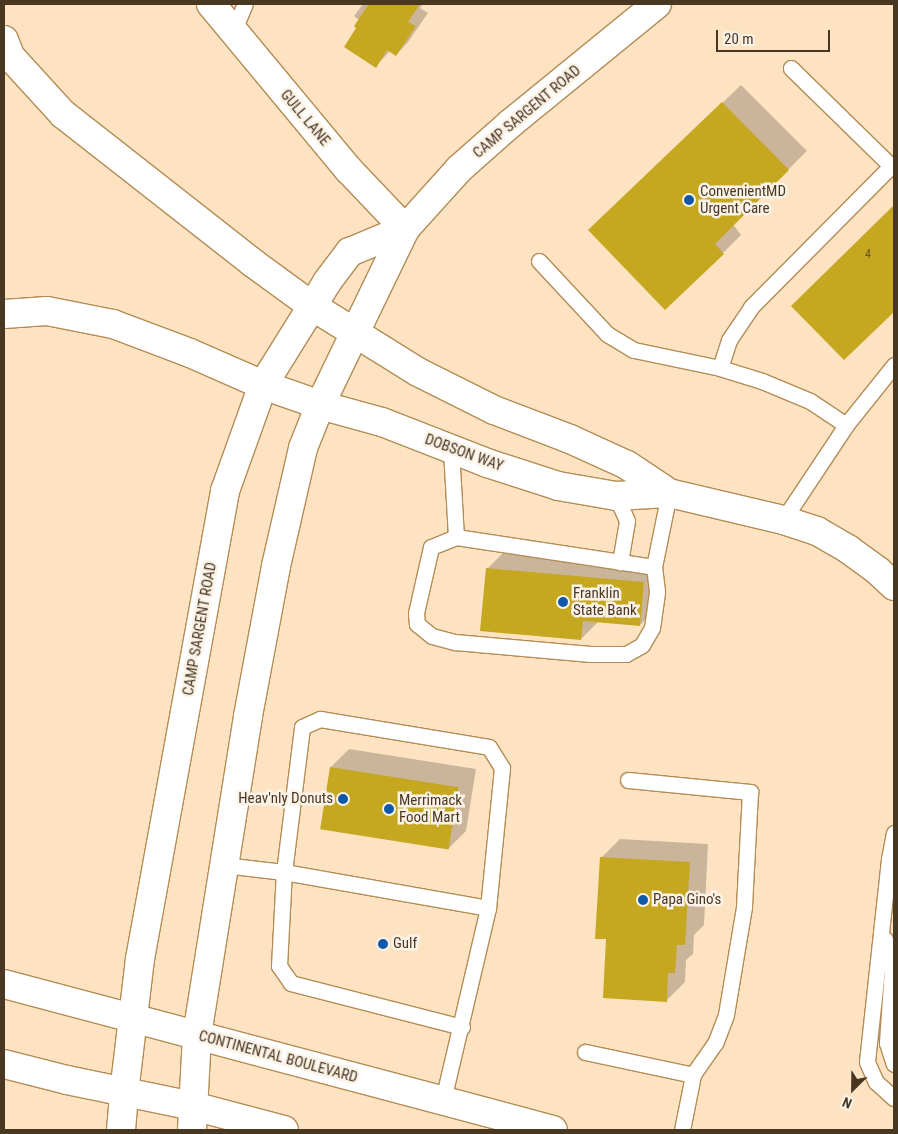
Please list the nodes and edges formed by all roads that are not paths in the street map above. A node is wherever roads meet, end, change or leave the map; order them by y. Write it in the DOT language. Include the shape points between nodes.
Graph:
graph roads {
  1 [pos="211,4"];
  2 [pos="245,4"];
  3 [pos="657,4"];
  4 [pos="233,32"];
  5 [pos="4,40"];
  6 [pos="791,68"];
  7 [pos="405,228"];
  8 [pos="539,261"];
  9 [pos="312,306"];
  10 [pos="4,314"];
  11 [pos="354,332"];
  12 [pos="894,366"];
  13 [pos="720,368"];
  14 [pos="263,385"];
  15 [pos="320,405"];
  16 [pos="846,425"];
  17 [pos="451,450"];
  18 [pos="669,493"];
  19 [pos="616,496"];
  20 [pos="783,520"];
  21 [pos="456,537"];
  22 [pos="620,562"];
  23 [pos="654,567"];
  24 [pos="894,586"];
  25 [pos="628,780"];
  26 [pos="894,833"];
  27 [pos="224,865"];
  28 [pos="284,872"];
  29 [pos="488,908"];
  30 [pos="882,926"];
  31 [pos="4,984"];
  32 [pos="131,1019"];
  33 [pos="462,1027"];
  34 [pos="198,1035"];
  35 [pos="585,1052"];
  36 [pos="4,1064"];
  37 [pos="894,1064"];
  38 [pos="693,1075"];
  39 [pos="124,1093"];
  40 [pos="894,1098"];
  41 [pos="443,1100"];
  42 [pos="192,1118"];
  43 [pos="121,1130"];
  44 [pos="284,1130"];
  45 [pos="553,1130"];
  46 [pos="682,1130"];
  1 -- 4 [label="main road, GULL LANE"];
  2 -- 4 [label="lane"];
  3 -- 7 [label="main road, CAMP SARGENT ROAD" via="459,169"];
  4 -- 7 [label="main road, GULL LANE" via="349,170"];
  5 -- 9 [label="main road, DOBSON WAY" via="10,56 63,114"];
  6 -- 13 [label="lane" via="890,166 751,307 728,340"];
  7 -- 9 [label="main road, CAMP SARGENT ROAD" via="350,252"];
  7 -- 11 [label="main road, CAMP SARGENT ROAD"];
  8 -- 13 [label="lane" via="606,334 634,350"];
  9 -- 11 [label="main road, DOBSON WAY"];
  9 -- 14 [label="main road, CAMP SARGENT ROAD"];
  10 -- 14 [label="main road, DOBSON WAY" via="47,311 112,324"];
  11 -- 15 [label="main road, CAMP SARGENT ROAD"];
  11 -- 18 [label="main road, DOBSON WAY" via="418,372 494,410 627,465"];
  12 -- 16 [label="lane"];
  13 -- 16 [label="lane" via="810,401"];
  14 -- 15 [label="main road, DOBSON WAY"];
  14 -- 32 [label="main road, CAMP SARGENT ROAD" via="225,491"];
  15 -- 17 [label="main road, DOBSON WAY" via="382,422"];
  15 -- 27 [label="main road, CAMP SARGENT ROAD" via="303,448 276,566"];
  16 -- 20 [label="lane"];
  17 -- 19 [label="main road, DOBSON WAY" via="558,486"];
  17 -- 21 [label="lane"];
  18 -- 19 [label="main road, DOBSON WAY"];
  18 -- 20 [label="main road, DOBSON WAY"];
  18 -- 23 [label="lane"];
  19 -- 22 [label="lane" via="628,521"];
  20 -- 24 [label="main road, DOBSON WAY" via="817,531 848,549"];
  21 -- 22 [label="lane"];
  21 -- 23 [label="lane" via="431,547 416,613 417,624 432,636 455,642 590,654 626,654 642,645 652,628 657,591"];
  22 -- 23 [label="lane"];
  25 -- 38 [label="lane" via="750,792 744,907 726,1015 715,1042"];
  26 -- 30 [label="lane" via="888,859"];
  27 -- 28 [label="lane"];
  27 -- 34 [label="main road, CAMP SARGENT ROAD"];
  28 -- 29 [label="lane"];
  28 -- 29 [label="lane" via="302,727 320,719 489,747 502,768"];
  28 -- 33 [label="lane" via="279,966 291,983"];
  29 -- 33 [label="lane"];
  30 -- 37 [label="lane" via="892,969 886,1043"];
  30 -- 40 [label="lane" via="867,1062 876,1082"];
  31 -- 32 [label="main road, CONTINENTAL BOULEVARD"];
  32 -- 34 [label="main road, CONTINENTAL BOULEVARD"];
  32 -- 39 [label="main road, CAMP SARGENT ROAD"];
  33 -- 41 [label="lane"];
  34 -- 41 [label="main road, CONTINENTAL BOULEVARD"];
  34 -- 42 [label="main road, CAMP SARGENT ROAD"];
  35 -- 38 [label="lane"];
  36 -- 39 [label="main road"];
  38 -- 46 [label="lane"];
  39 -- 42 [label="main road"];
  39 -- 43 [label="main road, CAMP SARGENT ROAD"];
  41 -- 45 [label="main road, CONTINENTAL BOULEVARD"];
  42 -- 44 [label="main road"];
}
